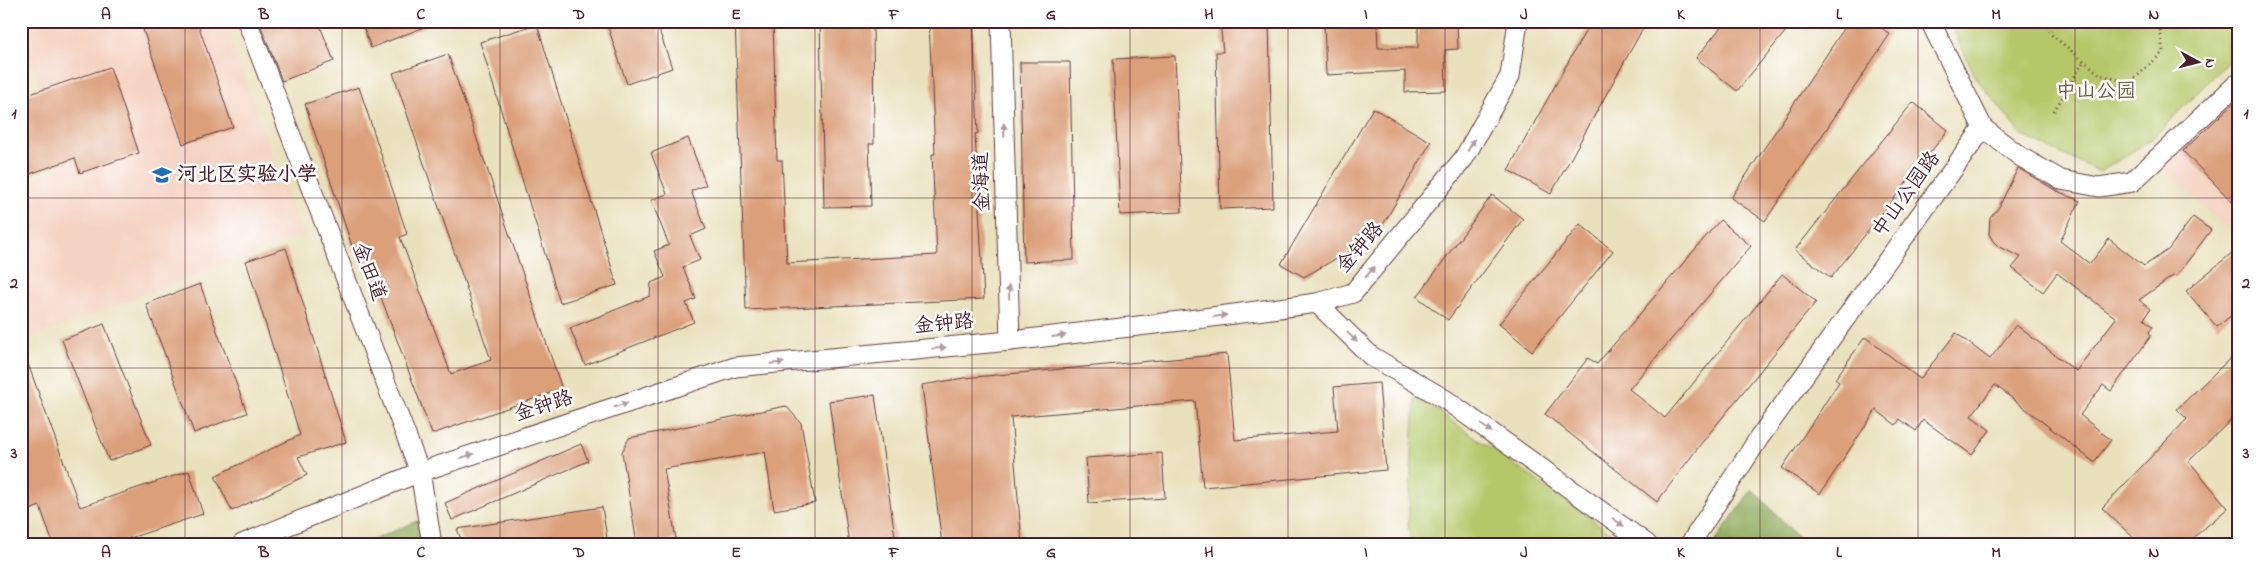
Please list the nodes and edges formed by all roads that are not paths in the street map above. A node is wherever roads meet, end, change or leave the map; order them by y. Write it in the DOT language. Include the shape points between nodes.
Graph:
graph roads {
  1 [pos="247,21"];
  2 [pos="1000,21"];
  3 [pos="1518,21"];
  4 [pos="1930,21"];
  5 [pos="2239,82"];
  6 [pos="1983,128"];
  7 [pos="1317,303"];
  8 [pos="1010,341"];
  9 [pos="420,472"];
  10 [pos="242,544"];
  11 [pos="432,544"];
  12 [pos="1647,544"];
  13 [pos="1690,544"];
  1 -- 9 [label="street, 金田道"];
  8 -- 2 [label="street, 金海道, one-way"];
  7 -- 3 [label="street, 金钟路, one-way" via="1353,293 1464,158 1510,76"];
  4 -- 6 [label="street"];
  5 -- 6 [label="street" via="2132,182 2099,187 2061,180 2021,157"];
  6 -- 13 [label="street, 中山公园路" via="1759,438"];
  8 -- 7 [label="street, 金钟路, one-way"];
  7 -- 12 [label="street, one-way" via="1371,356 1446,400"];
  9 -- 8 [label="street, 金钟路, one-way" via="735,367"];
  9 -- 10 [label="street, 金钟路"];
  9 -- 11 [label="street, 金田道"];
}
